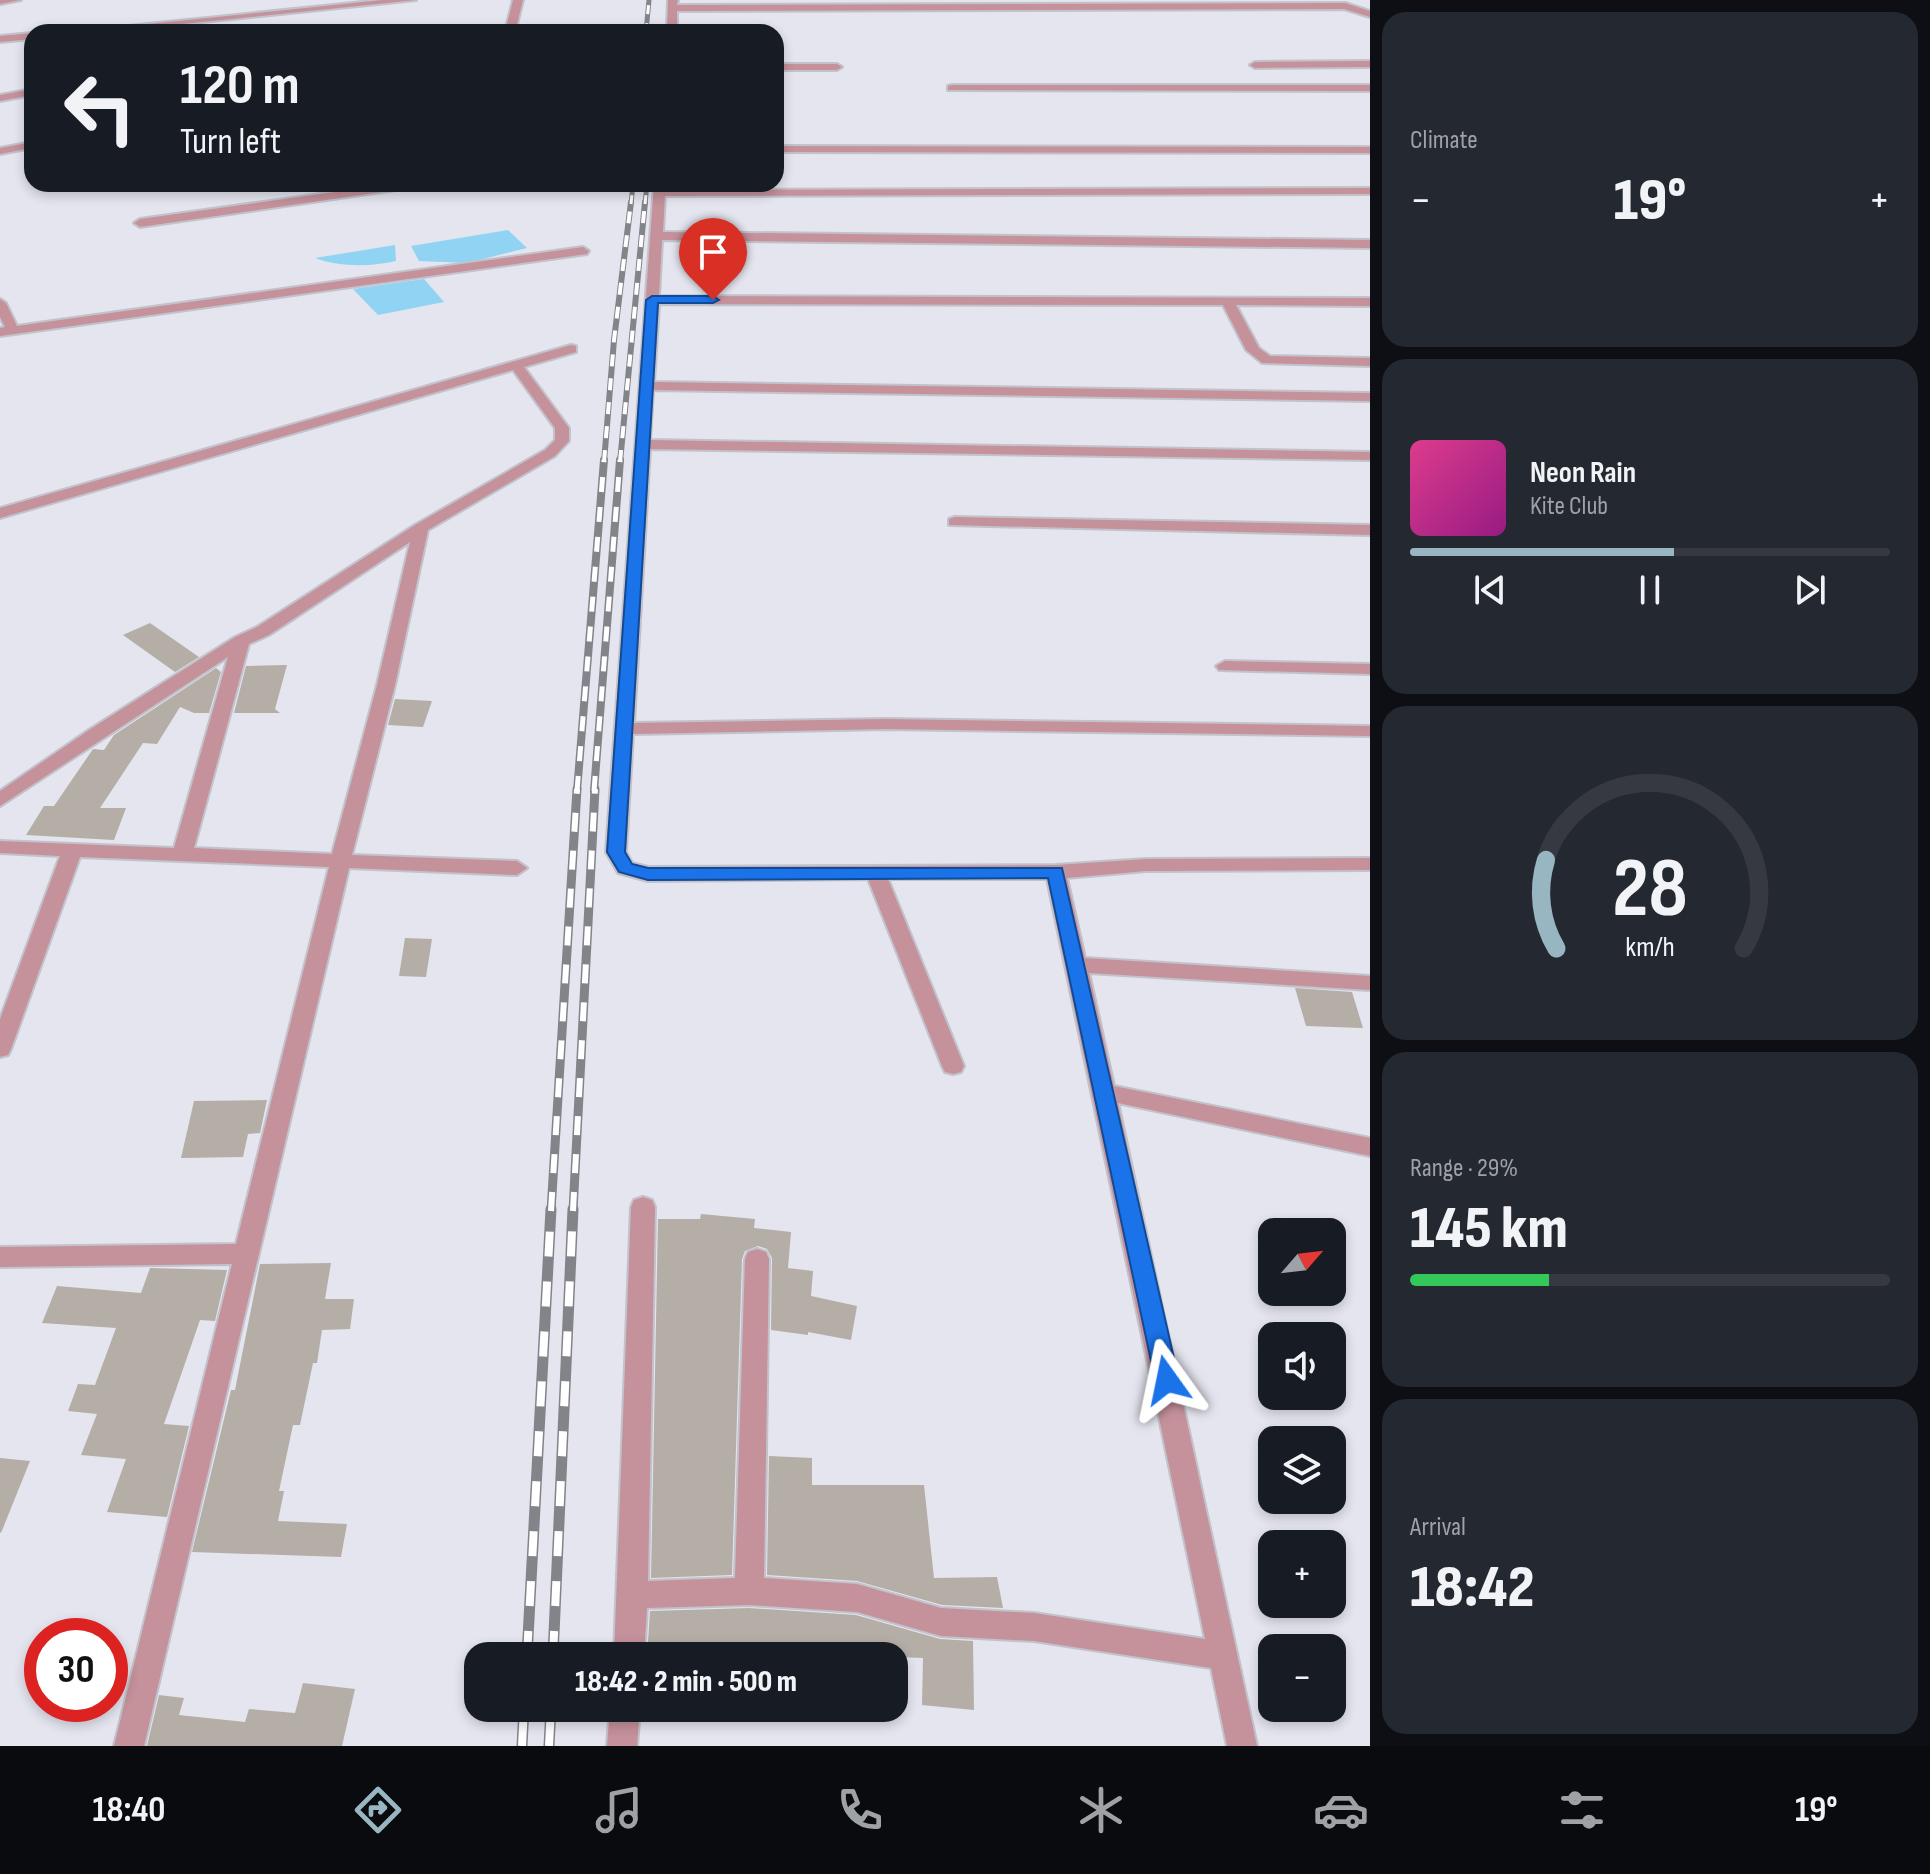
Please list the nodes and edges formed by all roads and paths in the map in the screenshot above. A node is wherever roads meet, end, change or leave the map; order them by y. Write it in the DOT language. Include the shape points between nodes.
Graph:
graph roads {
  1 [pos="16,0"];
  2 [pos="411,0"];
  3 [pos="518,0"];
  4 [pos="0,1"];
  5 [pos="673,4"];
  6 [pos="1370,14"];
  7 [pos="159,24"];
  8 [pos="512,24"];
  9 [pos="672,24"];
  10 [pos="24,37"];
  11 [pos="0,39"];
  12 [pos="1370,64"];
  13 [pos="1255,65"];
  14 [pos="784,67"];
  15 [pos="837,67"];
  16 [pos="952,88"];
  17 [pos="1370,88"];
  18 [pos="24,94"];
  19 [pos="0,98"];
  20 [pos="24,146"];
  21 [pos="784,149"];
  22 [pos="1370,150"];
  23 [pos="0,151"];
  24 [pos="784,189"];
  25 [pos="1370,191"];
  26 [pos="359,192"];
  27 [pos="660,192"];
  28 [pos="140,223"];
  29 [pos="657,236"];
  30 [pos="1370,244"];
  31 [pos="583,251"];
  32 [pos="652,300"];
  33 [pos="1228,302"];
  34 [pos="1370,302"];
  35 [pos="0,303"];
  36 [pos="7,331"];
  37 [pos="571,349"];
  38 [pos="1370,362"];
  39 [pos="517,366"];
  40 [pos="646,386"];
  41 [pos="1370,397"];
  42 [pos="642,444"];
  43 [pos="1370,456"];
  44 [pos="0,513"];
  45 [pos="955,522"];
  46 [pos="421,528"];
  47 [pos="1370,530"];
  48 [pos="241,641"];
  49 [pos="1225,666"];
  50 [pos="1370,669"];
  51 [pos="623,729"];
  52 [pos="1370,731"];
  53 [pos="0,800"];
  54 [pos="0,847"];
  55 [pos="72,850"];
  56 [pos="182,855"];
  57 [pos="340,862"];
  58 [pos="1370,864"];
  59 [pos="517,868"];
  60 [pos="875,872"];
  61 [pos="1056,872"];
  62 [pos="1077,965"];
  63 [pos="1370,983"];
  64 [pos="0,1049"];
  65 [pos="953,1066"];
  66 [pos="1104,1092"];
  67 [pos="1370,1147"];
  68 [pos="643,1207"];
  69 [pos="246,1254"];
  70 [pos="0,1257"];
  71 [pos="757,1259"];
  72 [pos="749,1591"];
  73 [pos="633,1595"];
  74 [pos="630,1642"];
  75 [pos="1224,1656"];
  76 [pos="624,1722"];
  77 [pos="129,1746"];
  78 [pos="622,1746"];
  79 [pos="1242,1746"];
  1 -- 4 [label="street"];
  2 -- 7 [label="street"];
  3 -- 8 [label="street"];
  5 -- 6 [label="street" via="1345,6"];
  5 -- 9 [label="street"];
  10 -- 11 [label="street"];
  12 -- 13 [label="street"];
  14 -- 15 [label="street"];
  16 -- 17 [label="street"];
  18 -- 19 [label="street"];
  20 -- 23 [label="street"];
  21 -- 22 [label="street"];
  24 -- 25 [label="street"];
  26 -- 28 [label="street"];
  27 -- 29 [label="street"];
  29 -- 30 [label="street"];
  29 -- 32 [label="street"];
  31 -- 36 [label="street"];
  32 -- 33 [label="street"];
  32 -- 40 [label="street"];
  33 -- 34 [label="street"];
  33 -- 38 [label="street" via="1253,350 1267,360"];
  35 -- 36 [label="street"];
  37 -- 39 [label="street"];
  39 -- 44 [label="street"];
  39 -- 46 [label="street" via="562,428 562,441"];
  40 -- 41 [label="street"];
  40 -- 42 [label="street"];
  42 -- 43 [label="street"];
  42 -- 51 [label="street"];
  45 -- 47 [label="street"];
  46 -- 48 [label="street"];
  46 -- 57 [label="street"];
  48 -- 53 [label="street"];
  48 -- 56 [label="street"];
  49 -- 50 [label="street"];
  51 -- 52 [label="street" via="916,724"];
  51 -- 60 [label="street" via="616,852 625,868 648,874"];
  54 -- 55 [label="street"];
  55 -- 56 [label="street"];
  55 -- 64 [label="street"];
  56 -- 57 [label="street"];
  57 -- 59 [label="street"];
  57 -- 69 [label="street"];
  58 -- 61 [label="street" via="1146,865"];
  60 -- 61 [label="street"];
  60 -- 65 [label="street"];
  61 -- 62 [label="street"];
  62 -- 63 [label="street"];
  62 -- 66 [label="street"];
  66 -- 67 [label="street"];
  66 -- 75 [label="street"];
  68 -- 73 [label="street"];
  69 -- 70 [label="street"];
  69 -- 77 [label="street"];
  71 -- 72 [label="street"];
  72 -- 73 [label="street"];
  72 -- 75 [label="street" via="857,1598 941,1622 1034,1627"];
  73 -- 74 [label="street"];
  75 -- 79 [label="street"];
  76 -- 78 [label="street"];
}
